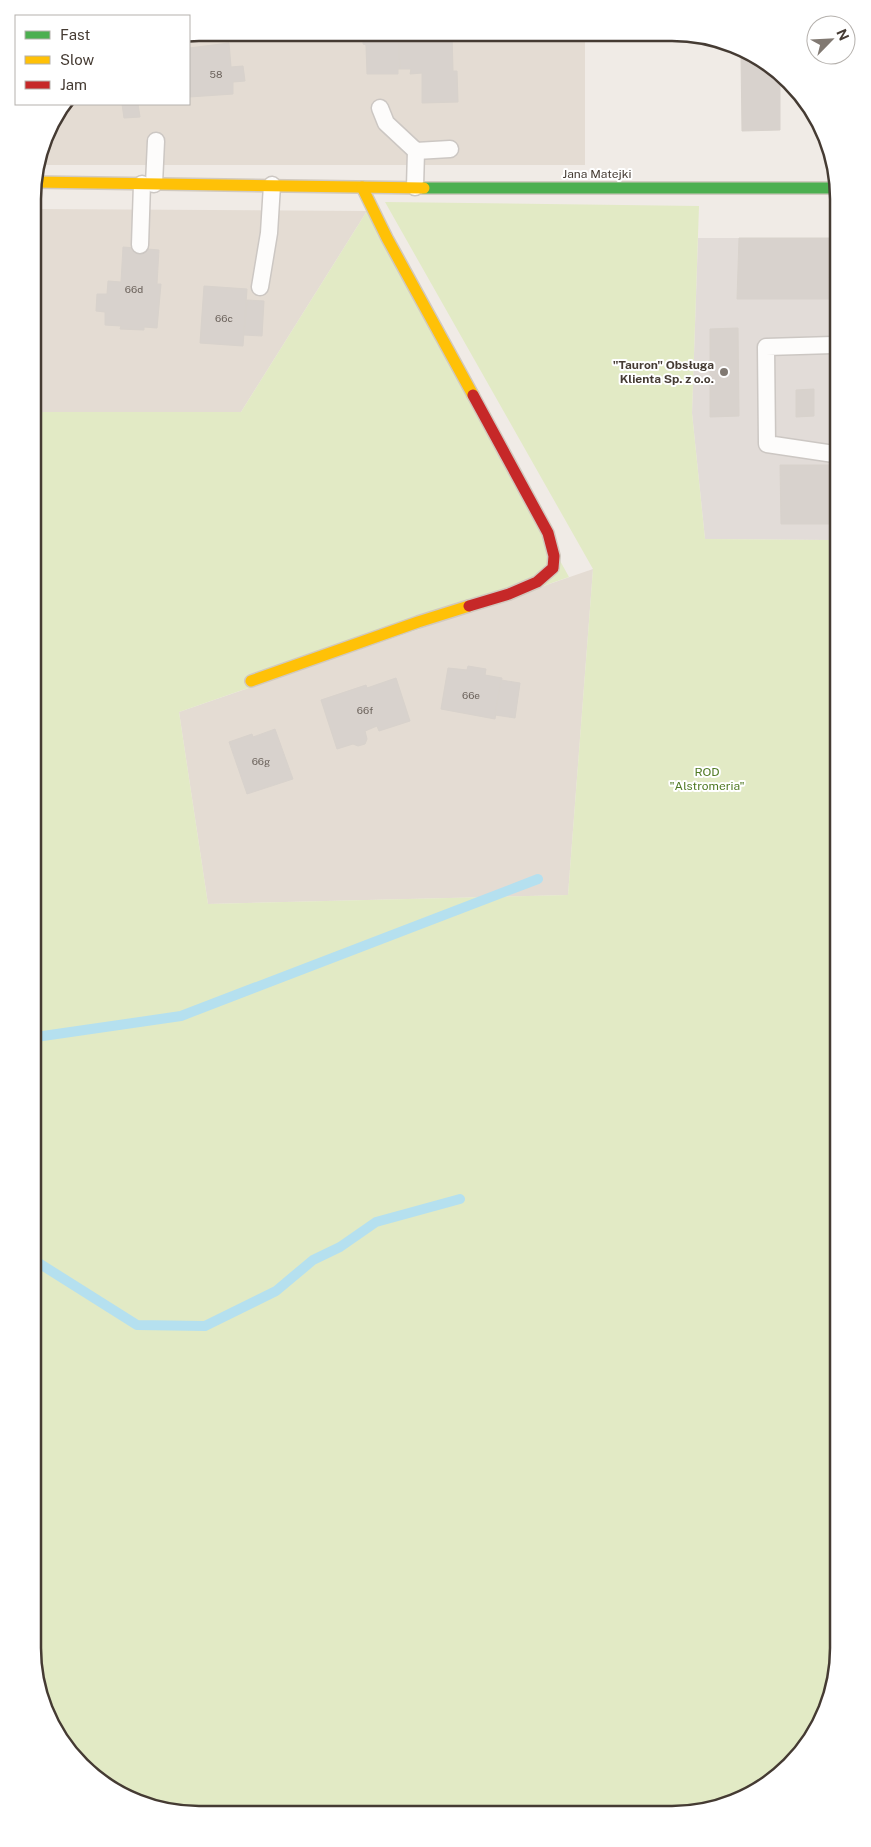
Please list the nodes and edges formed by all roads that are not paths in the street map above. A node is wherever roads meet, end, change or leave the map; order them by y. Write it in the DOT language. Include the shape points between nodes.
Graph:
graph roads {
  1 [pos="380,108"];
  2 [pos="156,141"];
  3 [pos="450,149"];
  4 [pos="416,151"];
  5 [pos="43,182"];
  6 [pos="148,184"];
  7 [pos="272,184"];
  8 [pos="362,187"];
  9 [pos="415,187"];
  10 [pos="829,188"];
  11 [pos="140,245"];
  12 [pos="260,287"];
  13 [pos="830,345"];
  14 [pos="830,453"];
  15 [pos="251,681"];
  1 -- 4 [label="lane" via="386,123"];
  2 -- 6 [label="lane"];
  3 -- 4 [label="lane"];
  4 -- 9 [label="lane"];
  5 -- 6 [label="street, Jana Matejki"];
  6 -- 7 [label="street, Jana Matejki"];
  6 -- 11 [label="lane"];
  7 -- 8 [label="street, Jana Matejki"];
  7 -- 12 [label="lane" via="269,233"];
  8 -- 9 [label="street, Jana Matejki"];
  8 -- 15 [label="street" via="548,533 554,556 553,568 537,582 509,594 418,622"];
  9 -- 10 [label="street, Jana Matejki"];
  13 -- 14 [label="lane" via="766,347 767,444"];
}
